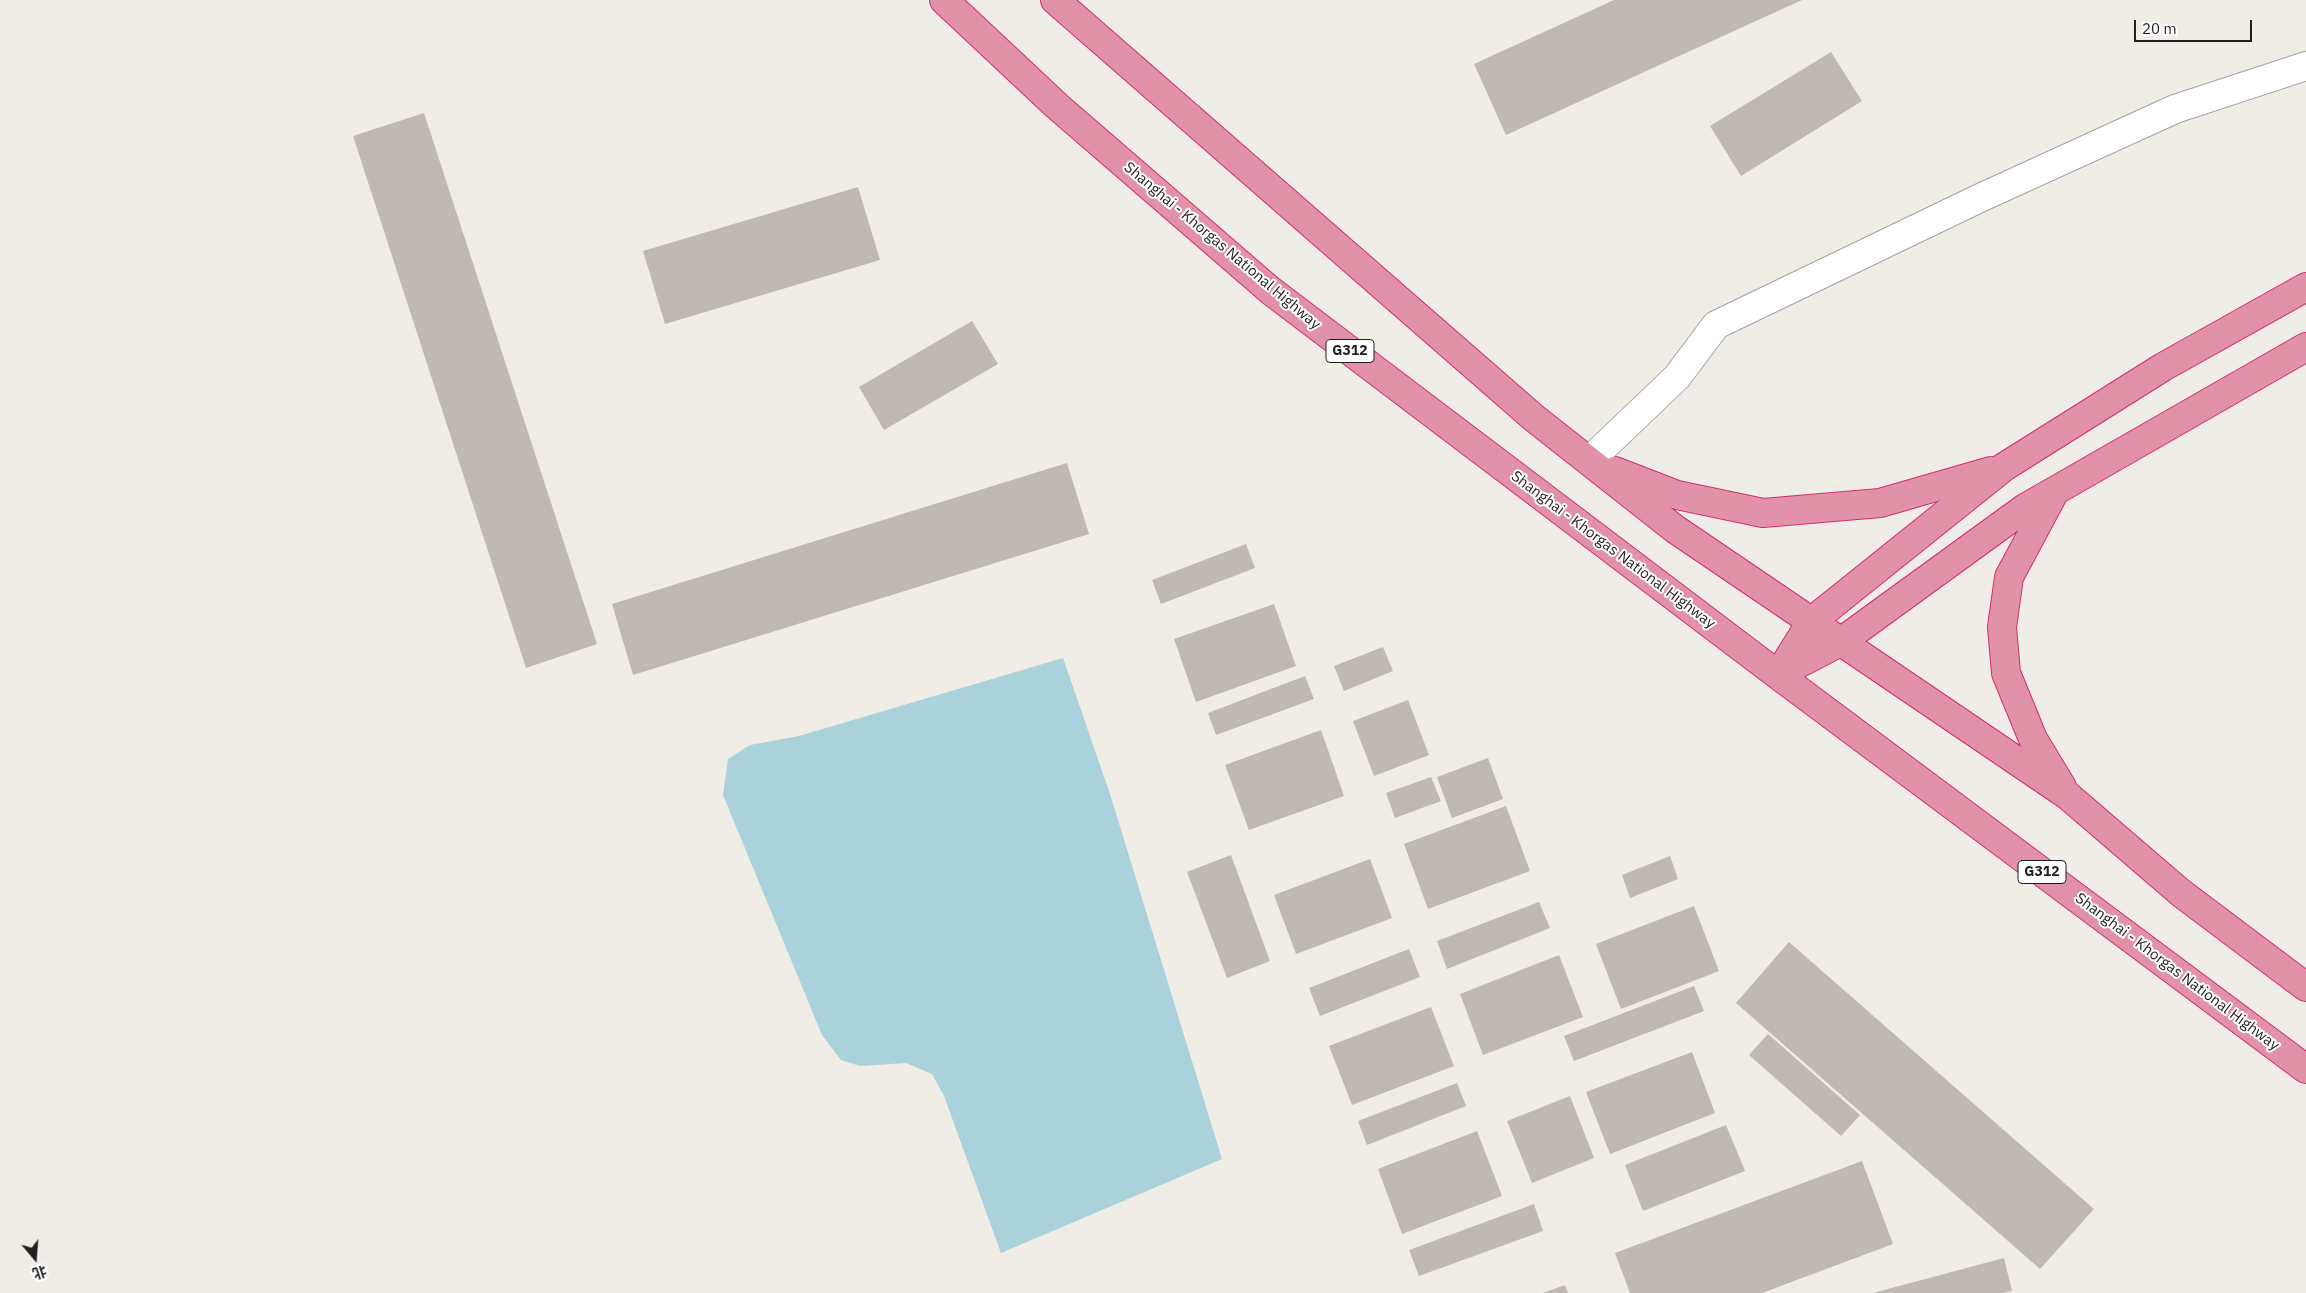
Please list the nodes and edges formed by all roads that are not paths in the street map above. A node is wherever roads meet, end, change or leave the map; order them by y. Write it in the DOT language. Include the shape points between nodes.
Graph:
graph roads {
  1 [pos="944,0"];
  2 [pos="1055,0"];
  3 [pos="2306,66"];
  4 [pos="2306,287"];
  5 [pos="2306,347"];
  6 [pos="1589,461"];
  7 [pos="2004,467"];
  8 [pos="2055,490"];
  9 [pos="1812,621"];
  10 [pos="1842,642"];
  11 [pos="1778,675"];
  12 [pos="2067,794"];
  13 [pos="2306,987"];
  14 [pos="2306,1069"];
  1 -- 11 [label="highway, Shanghai - Khorgas National Highway / G312" via="1057,106 1272,291"];
  2 -- 6 [label="highway" via="1534,418"];
  3 -- 6 [label="street" via="2175,109 1980,198 1716,325 1677,377"];
  4 -- 7 [label="highway" via="2163,367"];
  5 -- 8 [label="highway"];
  6 -- 7 [label="highway" via="1677,495 1763,513 1880,503"];
  6 -- 9 [label="highway" via="1675,529"];
  7 -- 9 [label="highway"];
  8 -- 10 [label="highway" via="2025,508"];
  8 -- 12 [label="highway" via="2009,577 2002,627 2006,673 2033,739"];
  9 -- 10 [label="highway"];
  9 -- 11 [label="highway"];
  10 -- 11 [label="highway"];
  10 -- 12 [label="highway"];
  11 -- 14 [label="highway, Shanghai - Khorgas National Highway / G312"];
  12 -- 13 [label="highway" via="2182,893"];
}
